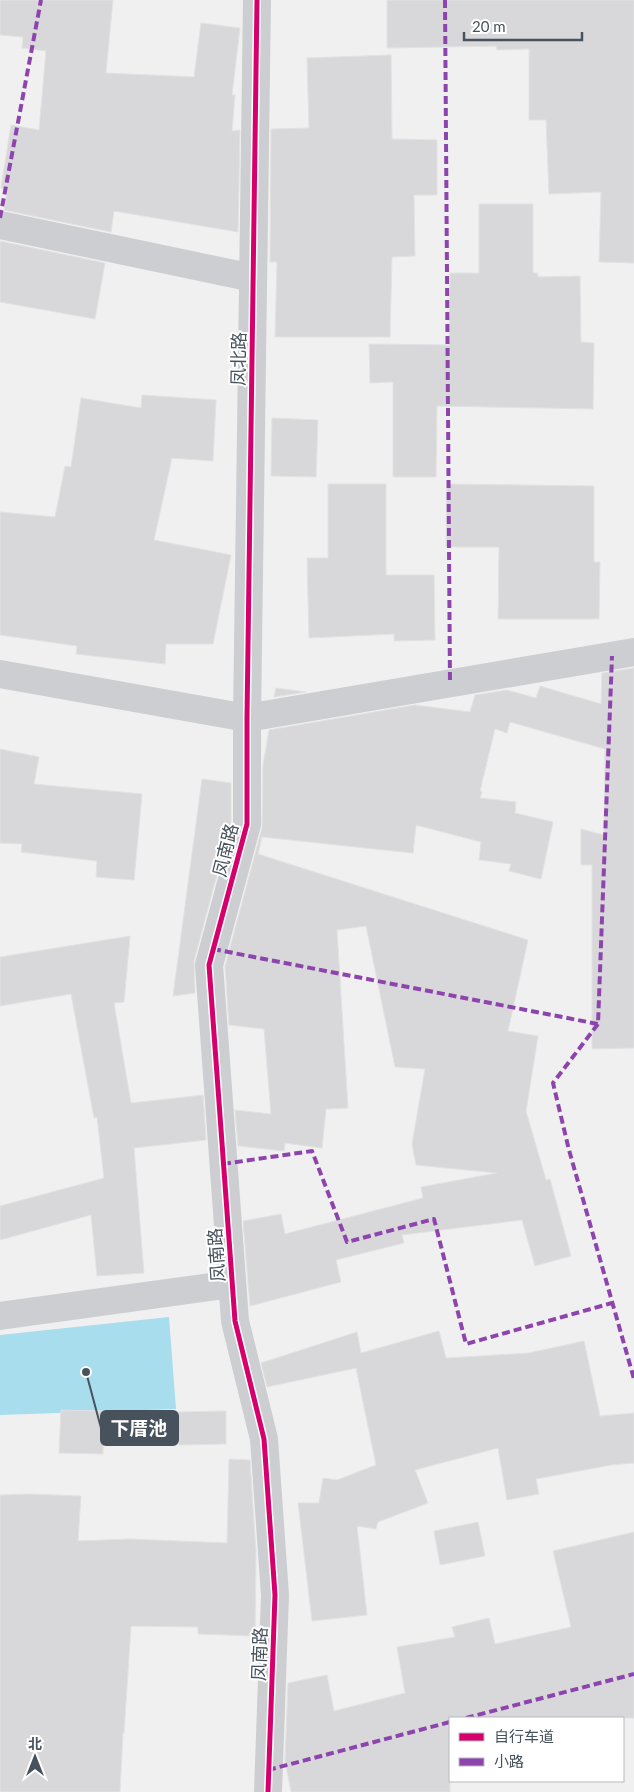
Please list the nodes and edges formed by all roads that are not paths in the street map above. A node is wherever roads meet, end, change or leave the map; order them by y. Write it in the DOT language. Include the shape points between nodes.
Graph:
graph roads {
  1 [pos="257,0"];
  2 [pos="0,225"];
  3 [pos="253,278"];
  4 [pos="634,652"];
  5 [pos="0,674"];
  6 [pos="247,718"];
  7 [pos="232,1284"];
  8 [pos="0,1316"];
  9 [pos="268,1792"];
  1 -- 3 [label="street, 凤北路"];
  2 -- 3 [label="street"];
  3 -- 6 [label="street, 凤北路"];
  4 -- 6 [label="street"];
  5 -- 6 [label="street"];
  6 -- 7 [label="street, 凤南路" via="247,824 208,965"];
  7 -- 8 [label="street"];
  7 -- 9 [label="street, 凤南路" via="235,1321 264,1439 275,1595"];
}
